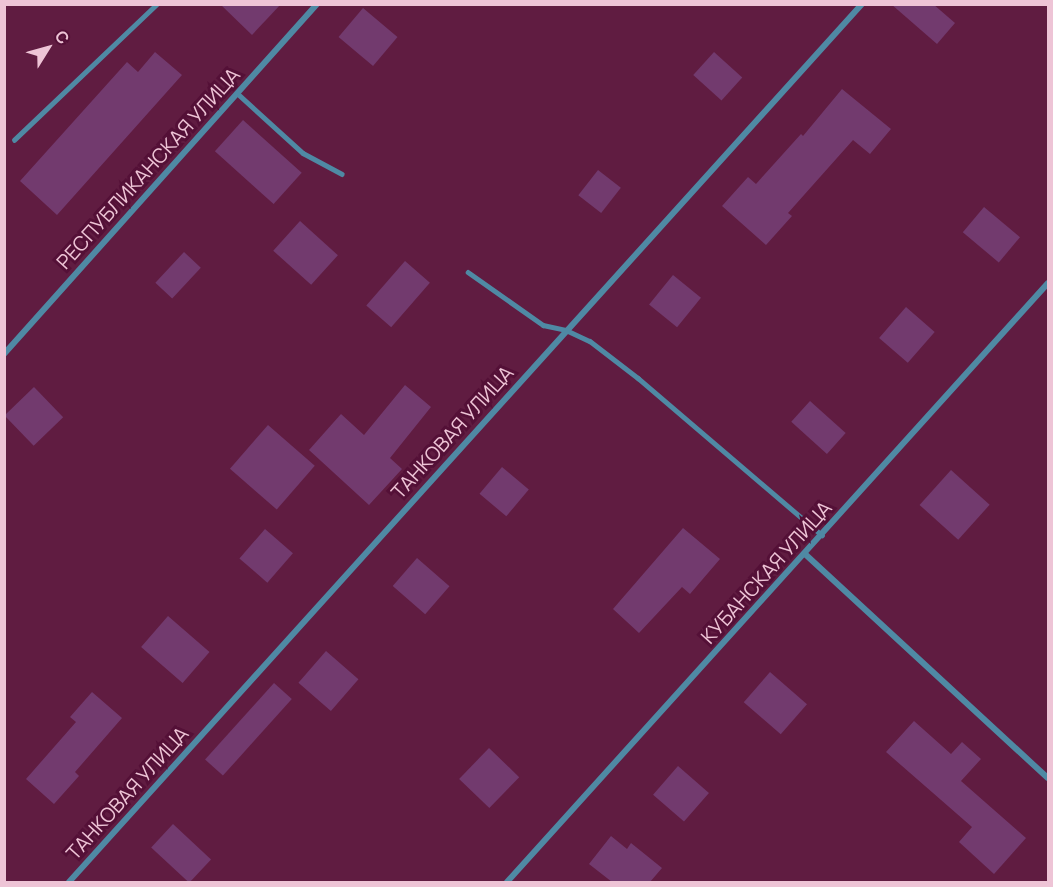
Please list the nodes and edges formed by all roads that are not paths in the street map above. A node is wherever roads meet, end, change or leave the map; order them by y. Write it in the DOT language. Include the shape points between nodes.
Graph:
graph roads {
  1 [pos="157,4"];
  2 [pos="317,4"];
  3 [pos="862,4"];
  4 [pos="237,93"];
  5 [pos="14,140"];
  6 [pos="342,174"];
  7 [pos="468,272"];
  8 [pos="1048,283"];
  9 [pos="566,330"];
  10 [pos="4,354"];
  11 [pos="822,535"];
  12 [pos="805,554"];
  13 [pos="1048,778"];
  14 [pos="69,882"];
  15 [pos="507,882"];
  1 -- 5 [label="lane"];
  2 -- 4 [label="street, РЕСПУБЛИКАНСКАЯ УЛИЦА"];
  3 -- 9 [label="street, ТАНКОВАЯ УЛИЦА"];
  4 -- 6 [label="lane" via="303,153"];
  4 -- 10 [label="street, РЕСПУБЛИКАНСКАЯ УЛИЦА"];
  7 -- 9 [label="lane" via="534,320"];
  8 -- 11 [label="street, КУБАНСКАЯ УЛИЦА"];
  9 -- 11 [label="lane" via="590,341 638,378"];
  9 -- 14 [label="street, ТАНКОВАЯ УЛИЦА"];
  11 -- 12 [label="street, КУБАНСКАЯ УЛИЦА"];
  12 -- 13 [label="street"];
  12 -- 15 [label="street, КУБАНСКАЯ УЛИЦА"];
}
